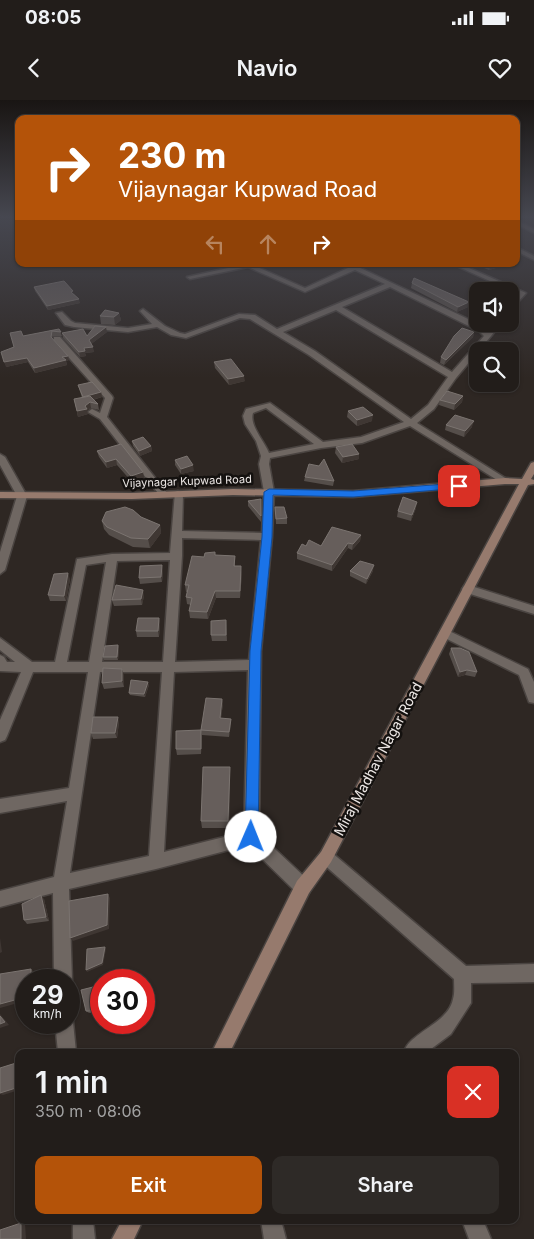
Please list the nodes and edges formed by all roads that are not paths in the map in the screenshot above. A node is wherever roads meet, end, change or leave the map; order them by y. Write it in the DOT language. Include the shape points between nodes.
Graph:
graph roads {
  1 [pos="217,271"];
  2 [pos="266,271"];
  3 [pos="345,271"];
  4 [pos="366,271"];
  5 [pos="472,271"];
  6 [pos="190,277"];
  7 [pos="497,282"];
  8 [pos="391,284"];
  9 [pos="336,307"];
  10 [pos="143,311"];
  11 [pos="60,313"];
  12 [pos="157,325"];
  13 [pos="277,332"];
  14 [pos="491,332"];
  15 [pos="488,336"];
  16 [pos="57,339"];
  17 [pos="453,376"];
  18 [pos="92,412"];
  19 [pos="103,417"];
  20 [pos="411,423"];
  21 [pos="321,445"];
  22 [pos="266,456"];
  23 [pos="0,457"];
  24 [pos="534,465"];
  25 [pos="505,482"];
  26 [pos="529,482"];
  27 [pos="269,492"];
  28 [pos="164,494"];
  29 [pos="178,494"];
  30 [pos="0,495"];
  31 [pos="22,496"];
  32 [pos="177,534"];
  33 [pos="267,537"];
  34 [pos="176,556"];
  35 [pos="112,558"];
  36 [pos="0,570"];
  37 [pos="468,589"];
  38 [pos="534,610"];
  39 [pos="445,633"];
  40 [pos="0,643"];
  41 [pos="0,660"];
  42 [pos="255,665"];
  43 [pos="60,666"];
  44 [pos="29,667"];
  45 [pos="94,667"];
  46 [pos="167,667"];
  47 [pos="529,672"];
  48 [pos="534,698"];
  49 [pos="0,736"];
  50 [pos="76,793"];
  51 [pos="0,806"];
  52 [pos="251,837"];
  53 [pos="326,857"];
  54 [pos="156,862"];
  55 [pos="62,883"];
  56 [pos="304,887"];
  57 [pos="0,899"];
  58 [pos="63,969"];
  59 [pos="534,973"];
  60 [pos="463,975"];
  61 [pos="65,1034"];
  62 [pos="67,1049"];
  63 [pos="223,1049"];
  64 [pos="417,1049"];
  65 [pos="83,1224"];
  66 [pos="131,1224"];
  67 [pos="272,1224"];
  68 [pos="474,1224"];
  69 [pos="84,1239"];
  70 [pos="123,1239"];
  71 [pos="275,1239"];
  72 [pos="480,1239"];
  1 -- 6 [label="street"];
  2 -- 3 [label="street" via="305,290"];
  4 -- 8 [label="street"];
  5 -- 7 [label="street"];
  8 -- 9 [label="street"];
  8 -- 15 [label="street" via="482,328"];
  9 -- 13 [label="street"];
  9 -- 17 [label="street"];
  10 -- 12 [label="street"];
  11 -- 12 [label="street" via="74,325 128,330"];
  12 -- 13 [label="street" via="186,336 244,315"];
  13 -- 20 [label="street"];
  14 -- 15 [label="street"];
  15 -- 17 [label="street"];
  16 -- 19 [label="street" via="109,398"];
  17 -- 20 [label="street" via="431,407"];
  18 -- 19 [label="street"];
  19 -- 28 [label="street"];
  20 -- 21 [label="street" via="362,440"];
  20 -- 25 [label="street"];
  21 -- 22 [label="street"];
  21 -- 22 [label="street" via="267,405 249,411 247,416"];
  22 -- 27 [label="street" via="264,464"];
  23 -- 31 [label="street"];
  24 -- 26 [label="street, Miraj Madhav Nagar Road"];
  25 -- 26 [label="street, Vijaynagar Kupwad Road"];
  25 -- 27 [label="street, Vijaynagar Kupwad Road" via="353,494"];
  26 -- 37 [label="street, Miraj Madhav Nagar Road"];
  27 -- 29 [label="street, Vijaynagar Kupwad Road"];
  27 -- 33 [label="street"];
  28 -- 29 [label="street, Vijaynagar Kupwad Road"];
  28 -- 31 [label="street, Vijaynagar Kupwad Road"];
  29 -- 32 [label="street"];
  30 -- 31 [label="street, Vijaynagar Kupwad Road"];
  31 -- 36 [label="street"];
  32 -- 33 [label="street"];
  32 -- 34 [label="street"];
  33 -- 42 [label="street"];
  34 -- 35 [label="street"];
  34 -- 46 [label="street"];
  35 -- 43 [label="street" via="81,562"];
  35 -- 45 [label="street"];
  37 -- 38 [label="street"];
  37 -- 39 [label="street, Miraj Madhav Nagar Road"];
  39 -- 47 [label="street"];
  39 -- 53 [label="street, Miraj Madhav Nagar Road"];
  40 -- 44 [label="street"];
  41 -- 44 [label="street" via="3,667"];
  42 -- 46 [label="street"];
  42 -- 52 [label="street"];
  43 -- 44 [label="street"];
  43 -- 45 [label="street"];
  44 -- 49 [label="street"];
  45 -- 46 [label="street"];
  45 -- 50 [label="street"];
  46 -- 54 [label="street"];
  47 -- 48 [label="street"];
  50 -- 51 [label="street"];
  50 -- 55 [label="street"];
  52 -- 54 [label="street"];
  52 -- 56 [label="street"];
  53 -- 56 [label="street, Miraj Madhav Nagar Road"];
  53 -- 60 [label="street"];
  54 -- 55 [label="street"];
  55 -- 57 [label="street"];
  55 -- 58 [label="street"];
  56 -- 63 [label="street, Miraj Madhav Nagar Road"];
  59 -- 60 [label="street"];
  60 -- 64 [label="street" via="462,1003 445,1028"];
  61 -- 62 [label="street"];
  65 -- 69 [label="street"];
  66 -- 70 [label="street"];
  67 -- 71 [label="street"];
  68 -- 72 [label="street"];
}
